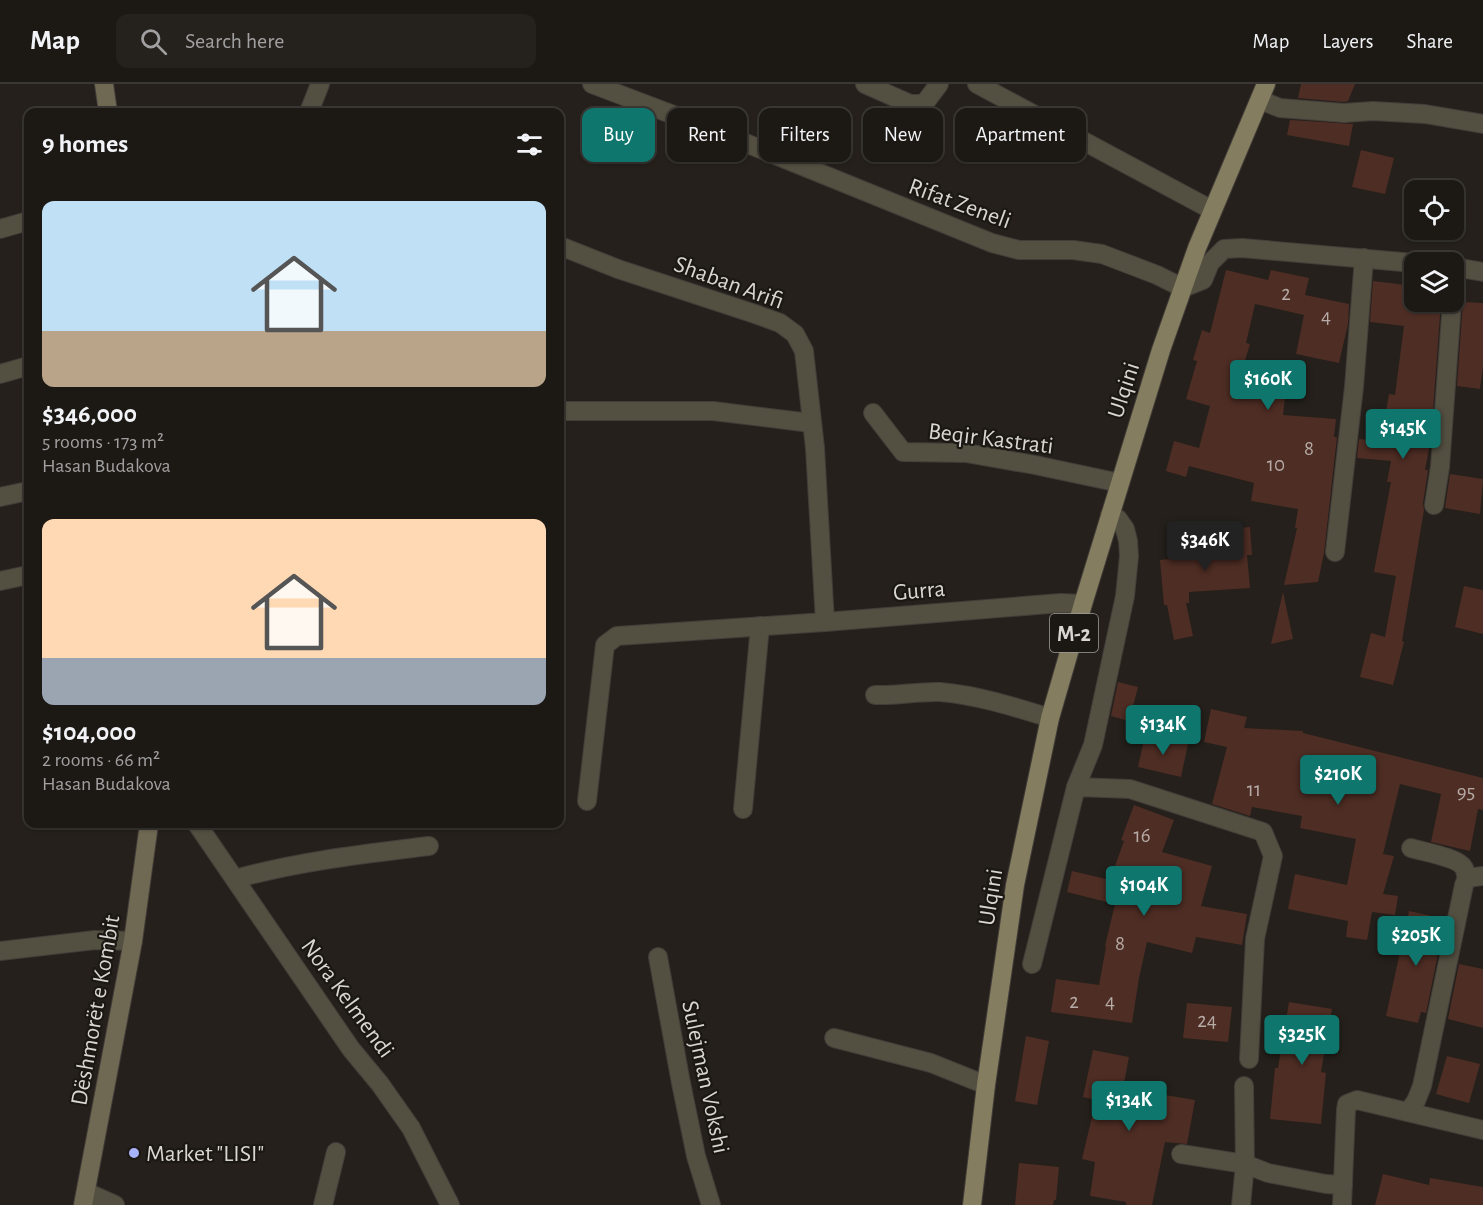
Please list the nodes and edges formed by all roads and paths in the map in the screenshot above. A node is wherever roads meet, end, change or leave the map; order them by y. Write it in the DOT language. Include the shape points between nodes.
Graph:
graph roads {
  1 [pos="104,84"];
  2 [pos="320,84"];
  3 [pos="592,84"];
  4 [pos="865,84"];
  5 [pos="939,84"];
  6 [pos="977,84"];
  7 [pos="1263,92"];
  8 [pos="107,108"];
  9 [pos="311,108"];
  10 [pos="1483,124"];
  11 [pos="1212,210"];
  12 [pos="24,221"];
  13 [pos="0,229"];
  14 [pos="564,248"];
  15 [pos="1364,258"];
  16 [pos="1404,262"];
  17 [pos="1464,272"];
  18 [pos="1483,272"];
  19 [pos="1183,288"];
  20 [pos="1451,312"];
  21 [pos="24,367"];
  22 [pos="0,374"];
  23 [pos="564,411"];
  24 [pos="873,413"];
  25 [pos="811,423"];
  26 [pos="1120,483"];
  27 [pos="24,492"];
  28 [pos="0,497"];
  29 [pos="1434,505"];
  30 [pos="1110,515"];
  31 [pos="1335,552"];
  32 [pos="24,576"];
  33 [pos="0,581"];
  34 [pos="1083,604"];
  35 [pos="825,622"];
  36 [pos="760,626"];
  37 [pos="875,695"];
  38 [pos="1050,718"];
  39 [pos="1076,788"];
  40 [pos="587,801"];
  41 [pos="743,809"];
  42 [pos="148,828"];
  43 [pos="200,828"];
  44 [pos="429,846"];
  45 [pos="1411,848"];
  46 [pos="1475,877"];
  47 [pos="235,879"];
  48 [pos="133,941"];
  49 [pos="0,951"];
  50 [pos="658,957"];
  51 [pos="1032,964"];
  52 [pos="834,1038"];
  53 [pos="1249,1059"];
  54 [pos="986,1085"];
  55 [pos="1244,1086"];
  56 [pos="1408,1112"];
  57 [pos="1483,1130"];
  58 [pos="336,1152"];
  59 [pos="1181,1154"];
  60 [pos="1245,1164"];
  61 [pos="1343,1185"];
  62 [pos="84,1198"];
  63 [pos="115,1205"];
  64 [pos="323,1205"];
  65 [pos="450,1205"];
  66 [pos="711,1205"];
  67 [pos="972,1205"];
  68 [pos="1241,1205"];
  69 [pos="1342,1205"];
  1 -- 8 [label="main road"];
  2 -- 9 [label="street"];
  3 -- 19 [label="street, Rifat Zeneli" via="992,243 1019,250 1102,254"];
  4 -- 5 [label="street" via="910,104 924,104"];
  6 -- 11 [label="street"];
  7 -- 10 [label="street" via="1280,108 1425,114"];
  7 -- 11 [label="main road, Ulqini / M-2"];
  11 -- 19 [label="main road, Ulqini / M-2"];
  12 -- 13 [label="street"];
  14 -- 25 [label="street, Shaban Arifi" via="780,323 795,334 804,351"];
  15 -- 16 [label="street"];
  15 -- 19 [label="street" via="1224,249 1210,263 1203,280"];
  15 -- 31 [label="street"];
  17 -- 18 [label="street"];
  19 -- 26 [label="main road, Ulqini / M-2"];
  20 -- 29 [label="street"];
  21 -- 22 [label="street"];
  23 -- 25 [label="street" via="713,411"];
  24 -- 26 [label="street, Beqir Kastrati" via="903,452 978,455"];
  25 -- 35 [label="street, Shaban Arifi" via="819,490"];
  26 -- 30 [label="main road, Ulqini / M-2"];
  27 -- 28 [label="street"];
  30 -- 34 [label="main road, Ulqini / M-2"];
  30 -- 39 [label="street" via="1125,529 1130,556 1093,745"];
  32 -- 33 [label="street"];
  34 -- 35 [label="street, Gurra"];
  34 -- 38 [label="main road, Ulqini / M-2"];
  35 -- 36 [label="street, Gurra"];
  36 -- 40 [label="street, Gurra" via="617,636 605,645"];
  36 -- 41 [label="street"];
  37 -- 38 [label="street" via="939,692"];
  38 -- 54 [label="main road, Ulqini / M-2" via="1015,885"];
  39 -- 51 [label="street"];
  39 -- 53 [label="street" via="1130,789 1263,832 1273,856 1255,939"];
  42 -- 48 [label="main road, Dëshmorët e Kombit"];
  43 -- 47 [label="street, Nora Kelmendi"];
  44 -- 47 [label="street" via="272,868"];
  45 -- 46 [label="street" via="1452,860"];
  46 -- 56 [label="street" via="1422,1086"];
  47 -- 65 [label="street, Nora Kelmendi" via="411,1128"];
  48 -- 49 [label="street" via="84,941"];
  48 -- 62 [label="main road, Dëshmorët e Kombit"];
  50 -- 66 [label="street, Sulejman Vokshi" via="696,1156"];
  52 -- 54 [label="street" via="930,1063"];
  54 -- 67 [label="main road, Ulqini / M-2"];
  55 -- 60 [label="street"];
  56 -- 57 [label="street"];
  56 -- 61 [label="street" via="1357,1100 1347,1104"];
  58 -- 64 [label="street"];
  59 -- 60 [label="street"];
  60 -- 61 [label="street" via="1268,1173"];
  60 -- 68 [label="street"];
  61 -- 69 [label="street"];
  62 -- 63 [label="street"];
}
